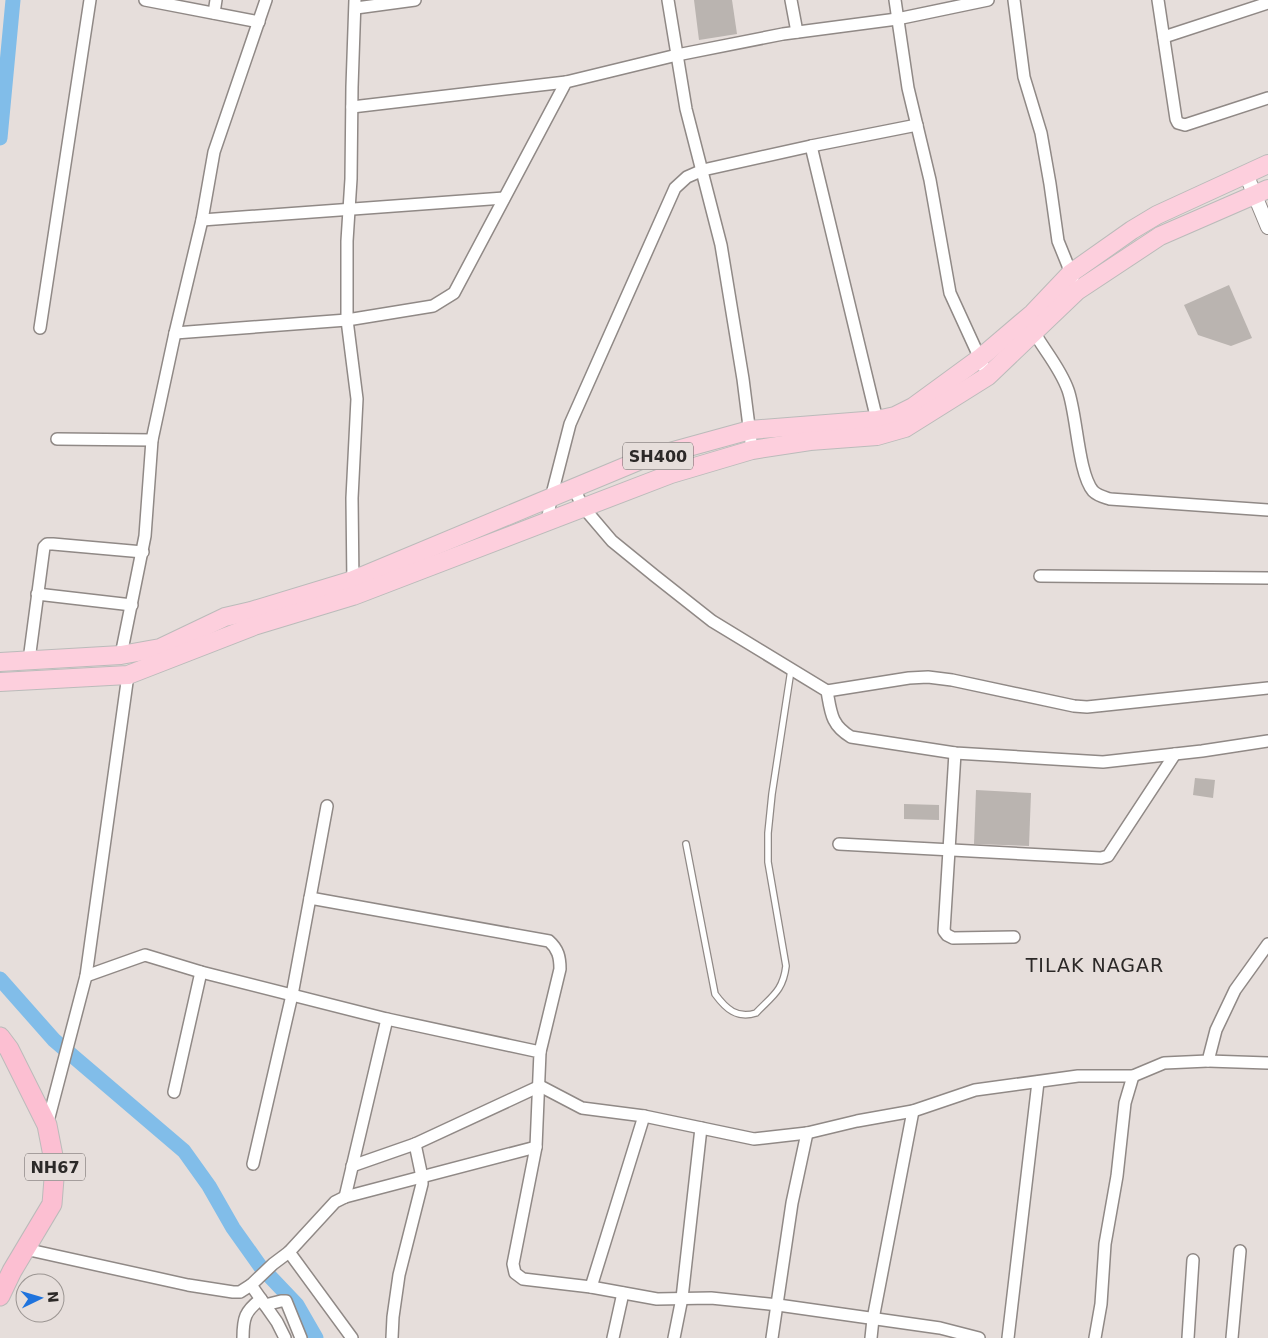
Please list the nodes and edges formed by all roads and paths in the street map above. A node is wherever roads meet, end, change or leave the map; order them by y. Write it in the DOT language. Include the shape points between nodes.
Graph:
graph roads {
  1 [pos="90,0"];
  2 [pos="146,0"];
  3 [pos="216,0"];
  4 [pos="266,0"];
  5 [pos="415,0"];
  6 [pos="668,0"];
  7 [pos="791,0"];
  8 [pos="894,0"];
  9 [pos="988,0"];
  10 [pos="1014,0"];
  11 [pos="1158,0"];
  12 [pos="356,4"];
  13 [pos="1268,4"];
  14 [pos="214,13"];
  15 [pos="897,19"];
  16 [pos="259,22"];
  17 [pos="797,32"];
  18 [pos="1164,37"];
  19 [pos="678,56"];
  20 [pos="566,82"];
  21 [pos="1268,98"];
  22 [pos="352,107"];
  23 [pos="917,125"];
  24 [pos="812,146"];
  25 [pos="1258,168"];
  26 [pos="703,170"];
  27 [pos="1264,191"];
  28 [pos="504,198"];
  29 [pos="349,208"];
  30 [pos="202,220"];
  31 [pos="1268,227"];
  32 [pos="1071,273"];
  33 [pos="1077,291"];
  34 [pos="348,320"];
  35 [pos="1031,326"];
  36 [pos="40,328"];
  37 [pos="175,333"];
  38 [pos="980,358"];
  39 [pos="988,376"];
  40 [pos="877,420"];
  41 [pos="750,430"];
  42 [pos="57,439"];
  43 [pos="152,440"];
  44 [pos="752,450"];
  45 [pos="574,489"];
  46 [pos="551,498"];
  47 [pos="584,507"];
  48 [pos="1268,510"];
  49 [pos="546,523"];
  50 [pos="143,552"];
  51 [pos="1040,576"];
  52 [pos="1268,578"];
  53 [pos="353,588"];
  54 [pos="37,594"];
  55 [pos="132,605"];
  56 [pos="121,655"];
  57 [pos="29,660"];
  58 [pos="0,662"];
  59 [pos="791,670"];
  60 [pos="128,675"];
  61 [pos="0,682"];
  62 [pos="1268,688"];
  63 [pos="827,691"];
  64 [pos="1268,741"];
  65 [pos="955,754"];
  66 [pos="1175,754"];
  67 [pos="327,806"];
  68 [pos="686,844"];
  69 [pos="839,844"];
  70 [pos="950,850"];
  71 [pos="310,898"];
  72 [pos="1014,937"];
  73 [pos="1268,944"];
  74 [pos="201,972"];
  75 [pos="86,976"];
  76 [pos="292,994"];
  77 [pos="387,1019"];
  78 [pos="3,1045"];
  79 [pos="540,1052"];
  80 [pos="1208,1061"];
  81 [pos="1268,1063"];
  82 [pos="1133,1076"];
  83 [pos="1038,1082"];
  84 [pos="540,1086"];
  85 [pos="174,1092"];
  86 [pos="913,1111"];
  87 [pos="644,1116"];
  88 [pos="47,1125"];
  89 [pos="701,1128"];
  90 [pos="807,1133"];
  91 [pos="415,1144"];
  92 [pos="536,1147"];
  93 [pos="253,1164"];
  94 [pos="352,1166"];
  95 [pos="422,1177"];
  96 [pos="345,1197"];
  97 [pos="25,1248"];
  98 [pos="1240,1251"];
  99 [pos="289,1252"];
  100 [pos="1193,1260"];
  101 [pos="253,1283"];
  102 [pos="591,1287"];
  103 [pos="623,1293"];
  104 [pos="0,1296"];
  105 [pos="682,1298"];
  106 [pos="263,1302"];
  107 [pos="778,1305"];
  108 [pos="874,1320"];
  109 [pos="243,1338"];
  110 [pos="285,1338"];
  111 [pos="301,1338"];
  112 [pos="352,1338"];
  113 [pos="392,1338"];
  114 [pos="613,1338"];
  115 [pos="674,1338"];
  116 [pos="772,1338"];
  117 [pos="871,1338"];
  118 [pos="979,1338"];
  119 [pos="1008,1338"];
  120 [pos="1095,1338"];
  121 [pos="1188,1338"];
  122 [pos="1232,1338"];
  1 -- 36 [label="street"];
  2 -- 14 [label="street"];
  3 -- 14 [label="street"];
  4 -- 16 [label="street"];
  5 -- 12 [label="street"];
  6 -- 19 [label="street"];
  7 -- 17 [label="street"];
  8 -- 15 [label="street"];
  9 -- 15 [label="street"];
  10 -- 32 [label="street" via="1024,77 1041,133 1058,241"];
  11 -- 18 [label="street"];
  12 -- 22 [label="street"];
  13 -- 18 [label="street"];
  14 -- 16 [label="street"];
  15 -- 17 [label="street"];
  15 -- 23 [label="street"];
  16 -- 30 [label="street" via="214,152"];
  17 -- 19 [label="street"];
  18 -- 21 [label="street" via="1178,123 1186,125"];
  19 -- 20 [label="street"];
  19 -- 26 [label="street" via="686,110"];
  20 -- 22 [label="street"];
  20 -- 28 [label="street"];
  22 -- 29 [label="street"];
  23 -- 24 [label="street"];
  23 -- 38 [label="street" via="950,294"];
  24 -- 26 [label="street"];
  24 -- 40 [label="street"];
  25 -- 27 [label="street"];
  25 -- 32 [label="main road, SH400" via="1157,215"];
  26 -- 41 [label="street" via="720,245"];
  26 -- 46 [label="street" via="687,177 676,188 570,424"];
  27 -- 31 [label="street"];
  27 -- 33 [label="main road, SH400" via="1160,236"];
  28 -- 29 [label="street"];
  28 -- 34 [label="street" via="454,293 433,306"];
  29 -- 30 [label="street"];
  29 -- 34 [label="street"];
  30 -- 37 [label="street"];
  32 -- 33 [label="street"];
  32 -- 35 [label="main road, SH400"];
  33 -- 35 [label="main road, SH400"];
  34 -- 37 [label="street"];
  34 -- 53 [label="street" via="357,399 352,498"];
  35 -- 38 [label="main road, SH400"];
  35 -- 39 [label="main road, SH400"];
  35 -- 48 [label="street" via="1060,371 1069,392 1085,474 1093,491 1110,499"];
  37 -- 43 [label="street"];
  38 -- 39 [label="street"];
  38 -- 40 [label="main road, SH400" via="913,408"];
  39 -- 44 [label="main road, SH400" via="905,428 877,436"];
  40 -- 41 [label="main road, SH400"];
  41 -- 44 [label="street"];
  41 -- 45 [label="main road, SH400" via="640,460"];
  42 -- 43 [label="street"];
  43 -- 50 [label="street"];
  44 -- 47 [label="main road, SH400" via="671,474"];
  45 -- 46 [label="main road, SH400"];
  45 -- 47 [label="street"];
  46 -- 49 [label="street"];
  46 -- 53 [label="main road, SH400"];
  47 -- 49 [label="main road, SH400"];
  47 -- 59 [label="street" via="612,541 712,622"];
  49 -- 53 [label="main road, SH400"];
  50 -- 54 [label="street" via="48,544 44,547"];
  50 -- 55 [label="street"];
  51 -- 52 [label="street"];
  53 -- 56 [label="main road, SH400" via="225,617 160,648"];
  53 -- 60 [label="main road, SH400"];
  54 -- 55 [label="street"];
  54 -- 57 [label="street"];
  55 -- 56 [label="street"];
  56 -- 57 [label="main road, SH400"];
  57 -- 58 [label="main road, SH400"];
  59 -- 63 [label="street"];
  59 -- 68 [label="lane" via="768,833 768,862 786,966 785,979 781,988 756,1013 737,1015 715,994"];
  60 -- 61 [label="main road, SH400"];
  60 -- 75 [label="street"];
  62 -- 63 [label="street" via="1087,707 928,677"];
  63 -- 65 [label="street" via="832,720 851,737"];
  64 -- 66 [label="street"];
  65 -- 66 [label="street" via="1103,762"];
  65 -- 70 [label="street"];
  66 -- 70 [label="street" via="1108,856"];
  67 -- 71 [label="street"];
  69 -- 70 [label="street"];
  70 -- 72 [label="street" via="946,935 953,938"];
  71 -- 76 [label="street"];
  71 -- 79 [label="street" via="549,941 556,947 560,969"];
  73 -- 80 [label="street" via="1235,990 1216,1030"];
  74 -- 75 [label="street" via="145,955"];
  74 -- 76 [label="street"];
  74 -- 85 [label="street"];
  75 -- 88 [label="street"];
  76 -- 77 [label="street"];
  76 -- 93 [label="street"];
  77 -- 79 [label="street"];
  77 -- 94 [label="street"];
  78 -- 88 [label="highway, NH67"];
  79 -- 84 [label="street"];
  80 -- 81 [label="street"];
  80 -- 82 [label="street" via="1164,1064"];
  82 -- 83 [label="street" via="1078,1076"];
  82 -- 120 [label="street" via="1125,1103"];
  83 -- 86 [label="street" via="975,1090"];
  83 -- 119 [label="street"];
  84 -- 87 [label="street" via="582,1108"];
  84 -- 91 [label="street"];
  84 -- 92 [label="street"];
  86 -- 90 [label="street" via="857,1120"];
  86 -- 108 [label="street"];
  87 -- 89 [label="street"];
  87 -- 102 [label="street"];
  88 -- 97 [label="highway, NH67" via="55,1166 52,1204"];
  89 -- 90 [label="street" via="754,1139"];
  89 -- 105 [label="street"];
  90 -- 107 [label="street" via="792,1202"];
  91 -- 94 [label="street"];
  91 -- 95 [label="street"];
  92 -- 95 [label="street"];
  92 -- 102 [label="street" via="513,1264 515,1273 522,1280"];
  94 -- 96 [label="street"];
  95 -- 96 [label="street"];
  95 -- 113 [label="street" via="399,1275"];
  96 -- 99 [label="street" via="335,1202"];
  97 -- 101 [label="street" via="197,1287 240,1292"];
  97 -- 104 [label="highway, NH67"];
  98 -- 122 [label="street"];
  99 -- 101 [label="street"];
  99 -- 112 [label="street"];
  100 -- 121 [label="street"];
  101 -- 106 [label="street"];
  102 -- 103 [label="street"];
  103 -- 105 [label="street" via="657,1299"];
  103 -- 114 [label="street"];
  105 -- 107 [label="street"];
  105 -- 115 [label="street"];
  106 -- 109 [label="street" via="248,1308"];
  106 -- 110 [label="street"];
  106 -- 111 [label="street" via="286,1301"];
  107 -- 108 [label="street"];
  107 -- 116 [label="street"];
  108 -- 117 [label="street"];
  108 -- 118 [label="street" via="940,1328"];
}
